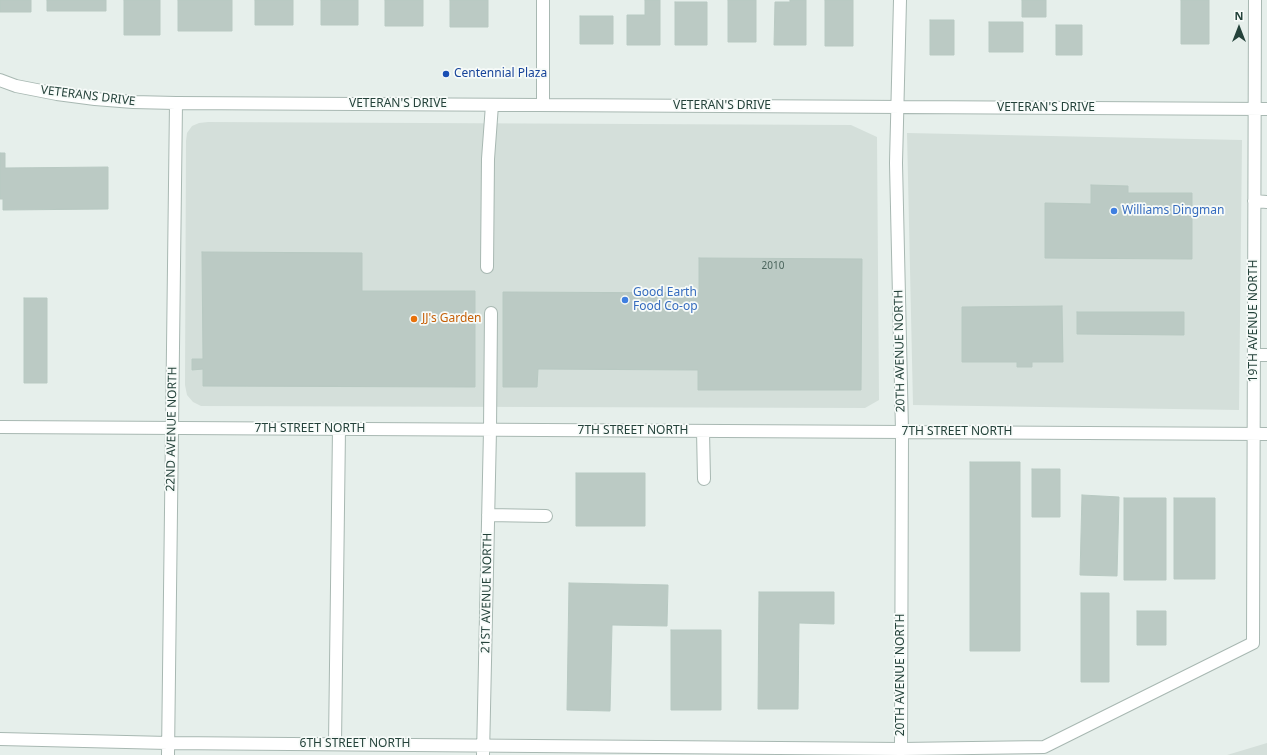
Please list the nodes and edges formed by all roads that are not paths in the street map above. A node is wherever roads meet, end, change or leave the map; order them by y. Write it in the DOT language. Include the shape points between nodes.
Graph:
graph roads {
  1 [pos="543,0"];
  2 [pos="900,0"];
  3 [pos="1255,0"];
  4 [pos="0,80"];
  5 [pos="176,103"];
  6 [pos="492,105"];
  7 [pos="543,105"];
  8 [pos="897,106"];
  9 [pos="1255,109"];
  10 [pos="1267,109"];
  11 [pos="1254,201"];
  12 [pos="1267,202"];
  13 [pos="488,267"];
  14 [pos="491,313"];
  15 [pos="1254,355"];
  16 [pos="1267,355"];
  17 [pos="0,427"];
  18 [pos="172,428"];
  19 [pos="339,429"];
  20 [pos="490,430"];
  21 [pos="703,431"];
  22 [pos="902,432"];
  23 [pos="1254,434"];
  24 [pos="1267,434"];
  25 [pos="704,479"];
  26 [pos="488,515"];
  27 [pos="546,516"];
  28 [pos="1253,643"];
  29 [pos="0,739"];
  30 [pos="168,743"];
  31 [pos="335,744"];
  32 [pos="901,749"];
  33 [pos="483,750"];
  34 [pos="168,755"];
  1 -- 7 [label="street"];
  2 -- 8 [label="street, 20TH AVENUE NORTH"];
  3 -- 9 [label="street, 19TH AVENUE NORTH"];
  4 -- 5 [label="street, VETERANS DRIVE" via="80,97"];
  5 -- 6 [label="street, VETERAN'S DRIVE"];
  5 -- 18 [label="street, 22ND AVENUE NORTH"];
  6 -- 7 [label="street, VETERAN'S DRIVE"];
  6 -- 13 [label="street" via="488,159"];
  7 -- 8 [label="street, VETERAN'S DRIVE"];
  8 -- 9 [label="street, VETERAN'S DRIVE"];
  8 -- 22 [label="street, 20TH AVENUE NORTH"];
  9 -- 10 [label="street, VETERAN'S DRIVE"];
  9 -- 11 [label="street, 19TH AVENUE NORTH"];
  11 -- 12 [label="street"];
  11 -- 15 [label="street, 19TH AVENUE NORTH"];
  14 -- 20 [label="street, 21ST AVENUE NORTH"];
  15 -- 16 [label="street"];
  15 -- 23 [label="street, 19TH AVENUE NORTH"];
  17 -- 18 [label="street, 7TH STREET NORTH"];
  18 -- 19 [label="street, 7TH STREET NORTH"];
  18 -- 30 [label="street, 22ND AVENUE NORTH"];
  19 -- 20 [label="street, 7TH STREET NORTH"];
  19 -- 31 [label="street"];
  20 -- 21 [label="street, 7TH STREET NORTH"];
  20 -- 26 [label="street, 21ST AVENUE NORTH"];
  21 -- 22 [label="street, 7TH STREET NORTH"];
  21 -- 25 [label="street"];
  22 -- 23 [label="street, 7TH STREET NORTH"];
  22 -- 32 [label="street, 20TH AVENUE NORTH"];
  23 -- 24 [label="street, 7TH STREET NORTH"];
  23 -- 28 [label="street, 19TH AVENUE NORTH"];
  26 -- 27 [label="street"];
  26 -- 33 [label="street, 21ST AVENUE NORTH"];
  28 -- 32 [label="street, 6TH STREET NORTH" via="1044,747"];
  29 -- 30 [label="street, 6TH STREET NORTH"];
  30 -- 31 [label="street, 6TH STREET NORTH"];
  30 -- 34 [label="street, 22ND AVENUE NORTH"];
  31 -- 33 [label="street, 6TH STREET NORTH"];
  32 -- 33 [label="street, 6TH STREET NORTH"];
}
